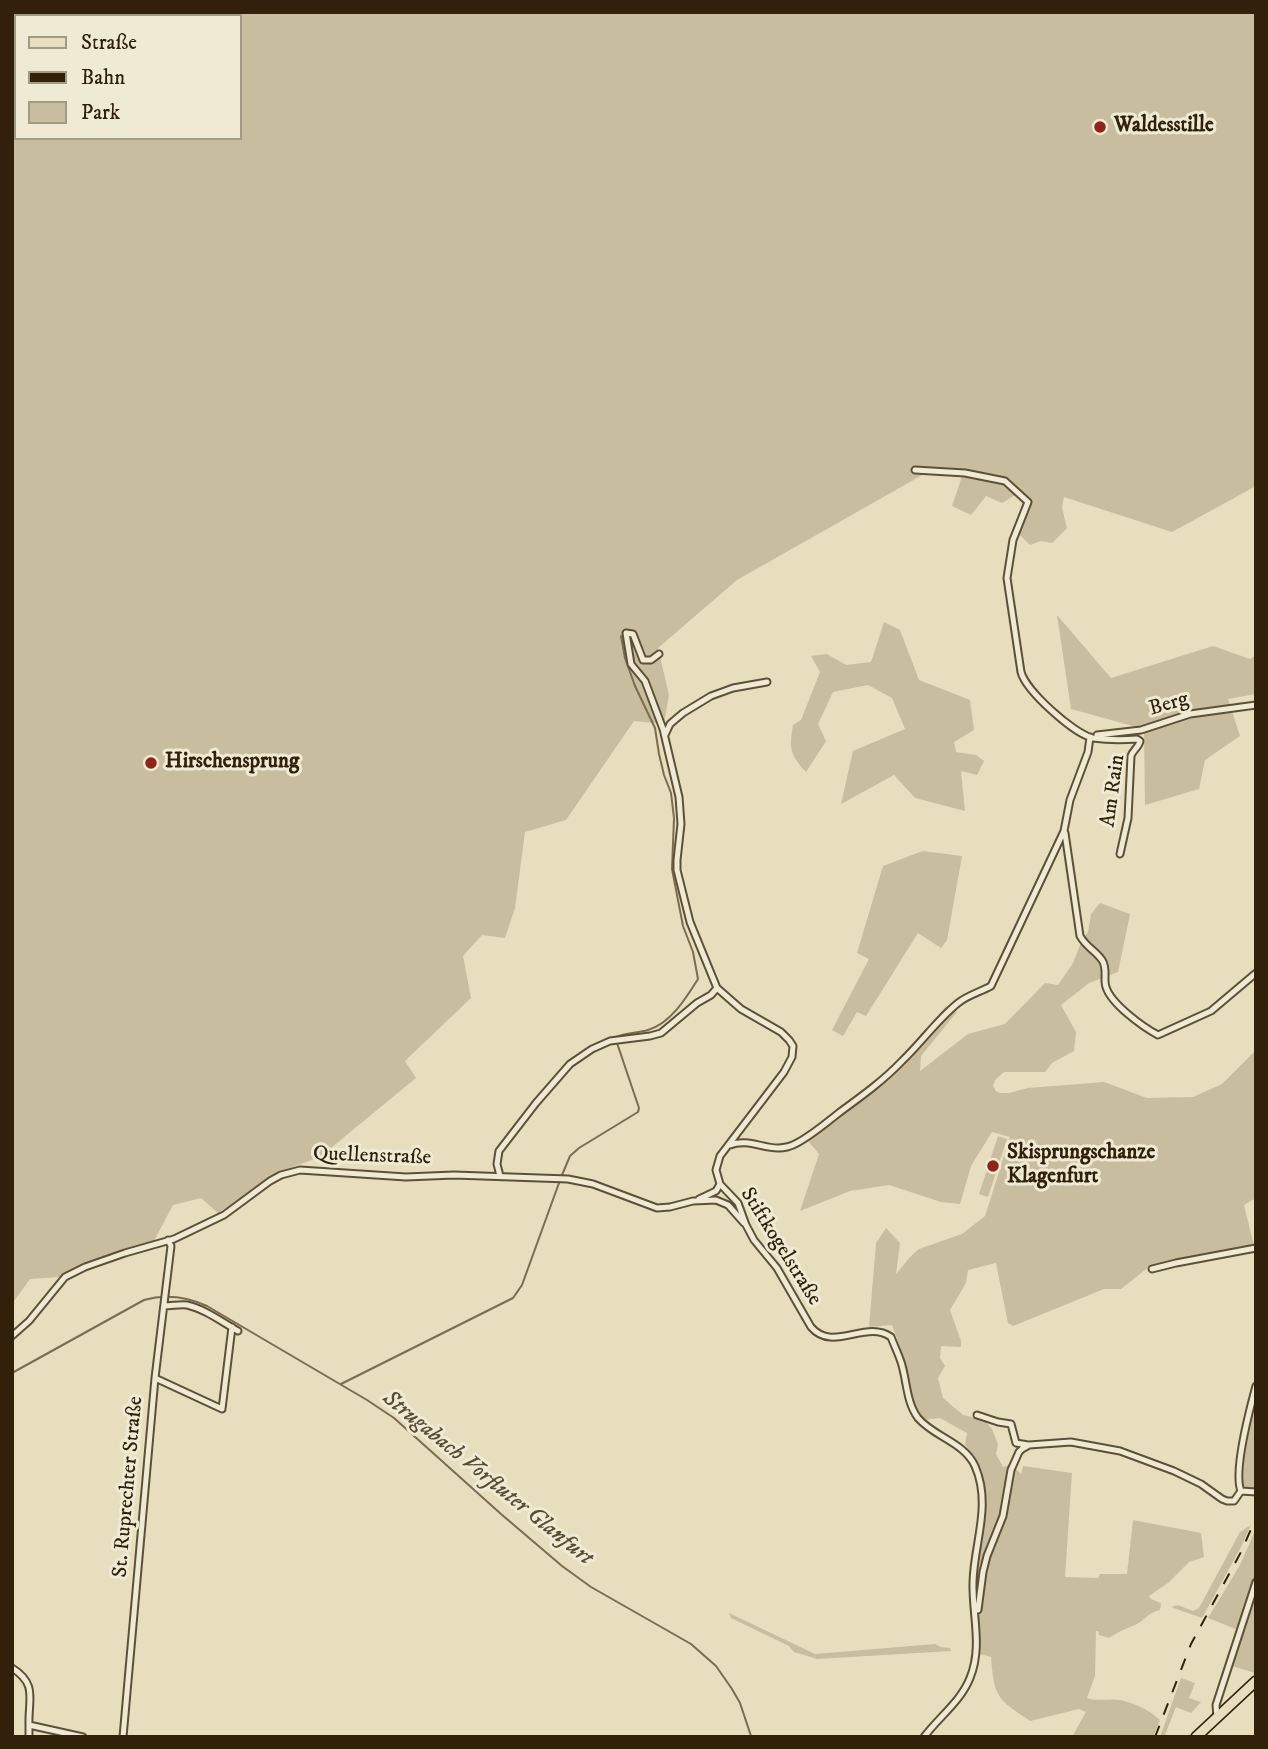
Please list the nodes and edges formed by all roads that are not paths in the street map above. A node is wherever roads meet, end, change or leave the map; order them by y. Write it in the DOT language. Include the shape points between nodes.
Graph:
graph roads {
  1 [pos="915,470"];
  2 [pos="659,654"];
  3 [pos="766,682"];
  4 [pos="1256,705"];
  5 [pos="665,735"];
  6 [pos="1090,737"];
  7 [pos="1064,831"];
  8 [pos="1120,855"];
  9 [pos="1256,973"];
  10 [pos="717,988"];
  11 [pos="711,995"];
  12 [pos="724,996"];
  13 [pos="727,1147"];
  14 [pos="500,1176"];
  15 [pos="720,1184"];
  16 [pos="693,1201"];
  17 [pos="746,1225"];
  18 [pos="168,1240"];
  19 [pos="1256,1248"];
  20 [pos="1152,1269"];
  21 [pos="164,1304"];
  22 [pos="12,1336"];
  23 [pos="155,1378"];
  24 [pos="1256,1386"];
  25 [pos="977,1415"];
  26 [pos="1016,1443"];
  27 [pos="1029,1445"];
  28 [pos="1019,1452"];
  29 [pos="1241,1491"];
  30 [pos="1256,1492"];
  31 [pos="1256,1582"];
  32 [pos="976,1620"];
  33 [pos="12,1668"];
  34 [pos="1256,1681"];
  35 [pos="1217,1717"];
  36 [pos="29,1726"];
  37 [pos="29,1737"];
  38 [pos="83,1737"];
  39 [pos="123,1737"];
  40 [pos="924,1737"];
  41 [pos="1196,1737"];
  1 -- 6 [label="street" via="1005,481 1028,502 1013,540 1007,578 1021,672 1042,702"];
  2 -- 5 [label="street" via="643,660 633,634 626,632 631,664 645,681"];
  3 -- 5 [label="street" via="711,696 670,724"];
  4 -- 6 [label="street, Berg" via="1190,714 1141,730"];
  5 -- 10 [label="street" via="681,810 677,860 681,892"];
  6 -- 7 [label="street"];
  6 -- 8 [label="street, Am Rain" via="1140,741 1131,756 1128,817"];
  7 -- 9 [label="street" via="1080,936 1105,966 1105,986 1111,997 1136,1021 1158,1035 1211,1011"];
  7 -- 13 [label="street" via="991,986 955,1005 901,1063 810,1136 784,1148 742,1142"];
  10 -- 11 [label="street"];
  10 -- 12 [label="street"];
  11 -- 12 [label="street"];
  11 -- 14 [label="street" via="661,1033 610,1041 570,1064 499,1151"];
  12 -- 13 [label="street" via="781,1032 793,1049 780,1078"];
  13 -- 15 [label="street, Stiftkogelstraße" via="717,1163"];
  14 -- 16 [label="street, Quellenstraße" via="593,1184 657,1208"];
  14 -- 18 [label="street, Quellenstraße" via="406,1177 300,1170 281,1175 224,1215"];
  15 -- 16 [label="street, Quellenstraße" via="716,1191"];
  15 -- 17 [label="street, Stiftkogelstraße" via="738,1203"];
  16 -- 17 [label="street, Quellenstraße" via="724,1203"];
  17 -- 32 [label="street, Stiftkogelstraße" via="817,1334 835,1337 873,1331 891,1337 919,1419 975,1465 983,1516 973,1582"];
  18 -- 21 [label="street, St. Ruprechter Straße"];
  18 -- 22 [label="street, Quellenstraße" via="65,1277"];
  19 -- 20 [label="street"];
  21 -- 23 [label="street, St. Ruprechter Straße"];
  21 -- 23 [label="street" via="193,1307 235,1329 222,1409"];
  23 -- 39 [label="street, St. Ruprechter Straße"];
  24 -- 29 [label="street" via="1243,1444"];
  25 -- 26 [label="street" via="1011,1424"];
  26 -- 27 [label="street"];
  26 -- 28 [label="street"];
  27 -- 28 [label="street"];
  27 -- 29 [label="street" via="1071,1442 1120,1451 1174,1471 1227,1502 1234,1501"];
  28 -- 32 [label="street" via="1003,1516 987,1556"];
  29 -- 30 [label="street"];
  31 -- 35 [label="street" via="1216,1705"];
  32 -- 40 [label="street, Stiftkogelstraße" via="977,1651 966,1688"];
  33 -- 36 [label="street" via="30,1688"];
  34 -- 35 [label="main road"];
  35 -- 41 [label="main road"];
  36 -- 37 [label="street"];
  36 -- 38 [label="street"];
}
